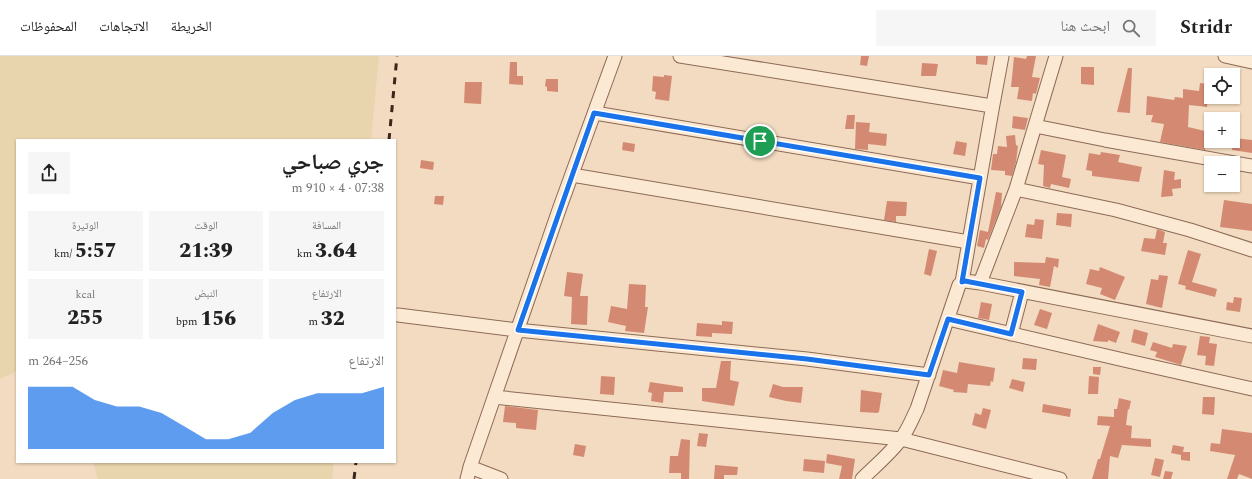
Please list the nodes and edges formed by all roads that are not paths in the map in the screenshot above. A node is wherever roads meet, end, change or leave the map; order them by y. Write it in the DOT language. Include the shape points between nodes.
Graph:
graph roads {
  1 [pos="615,56"];
  2 [pos="680,56"];
  3 [pos="1002,56"];
  4 [pos="1056,56"];
  5 [pos="1225,56"];
  6 [pos="1252,62"];
  7 [pos="992,106"];
  8 [pos="594,113"];
  9 [pos="1035,126"];
  10 [pos="1252,166"];
  11 [pos="572,174"];
  12 [pos="980,178"];
  13 [pos="1016,189"];
  14 [pos="969,242"];
  15 [pos="1252,250"];
  16 [pos="962,282"];
  17 [pos="980,283"];
  18 [pos="1022,292"];
  19 [pos="398,315"];
  20 [pos="948,319"];
  21 [pos="518,330"];
  22 [pos="1011,334"];
  23 [pos="1252,336"];
  24 [pos="929,375"];
  25 [pos="1252,389"];
  26 [pos="494,397"];
  27 [pos="901,439"];
  28 [pos="468,473"];
  29 [pos="501,479"];
  30 [pos="862,479"];
  31 [pos="1060,479"];
  1 -- 8 [label="street"];
  2 -- 7 [label="street"];
  3 -- 7 [label="street"];
  4 -- 9 [label="street"];
  5 -- 6 [label="street"];
  7 -- 12 [label="street"];
  8 -- 11 [label="street"];
  8 -- 12 [label="street"];
  9 -- 10 [label="street"];
  9 -- 13 [label="street"];
  11 -- 14 [label="street"];
  11 -- 21 [label="street"];
  12 -- 14 [label="street"];
  13 -- 15 [label="street" via="1116,210"];
  13 -- 17 [label="street"];
  14 -- 16 [label="street"];
  16 -- 17 [label="street"];
  16 -- 20 [label="street"];
  17 -- 18 [label="street"];
  18 -- 22 [label="street"];
  18 -- 23 [label="street"];
  19 -- 21 [label="street"];
  20 -- 22 [label="street"];
  20 -- 24 [label="street"];
  21 -- 24 [label="street" via="807,359"];
  21 -- 26 [label="street"];
  22 -- 25 [label="street"];
  24 -- 27 [label="street" via="910,425"];
  26 -- 27 [label="street"];
  26 -- 28 [label="street"];
  27 -- 30 [label="street"];
  27 -- 31 [label="street"];
  28 -- 29 [label="street"];
}
